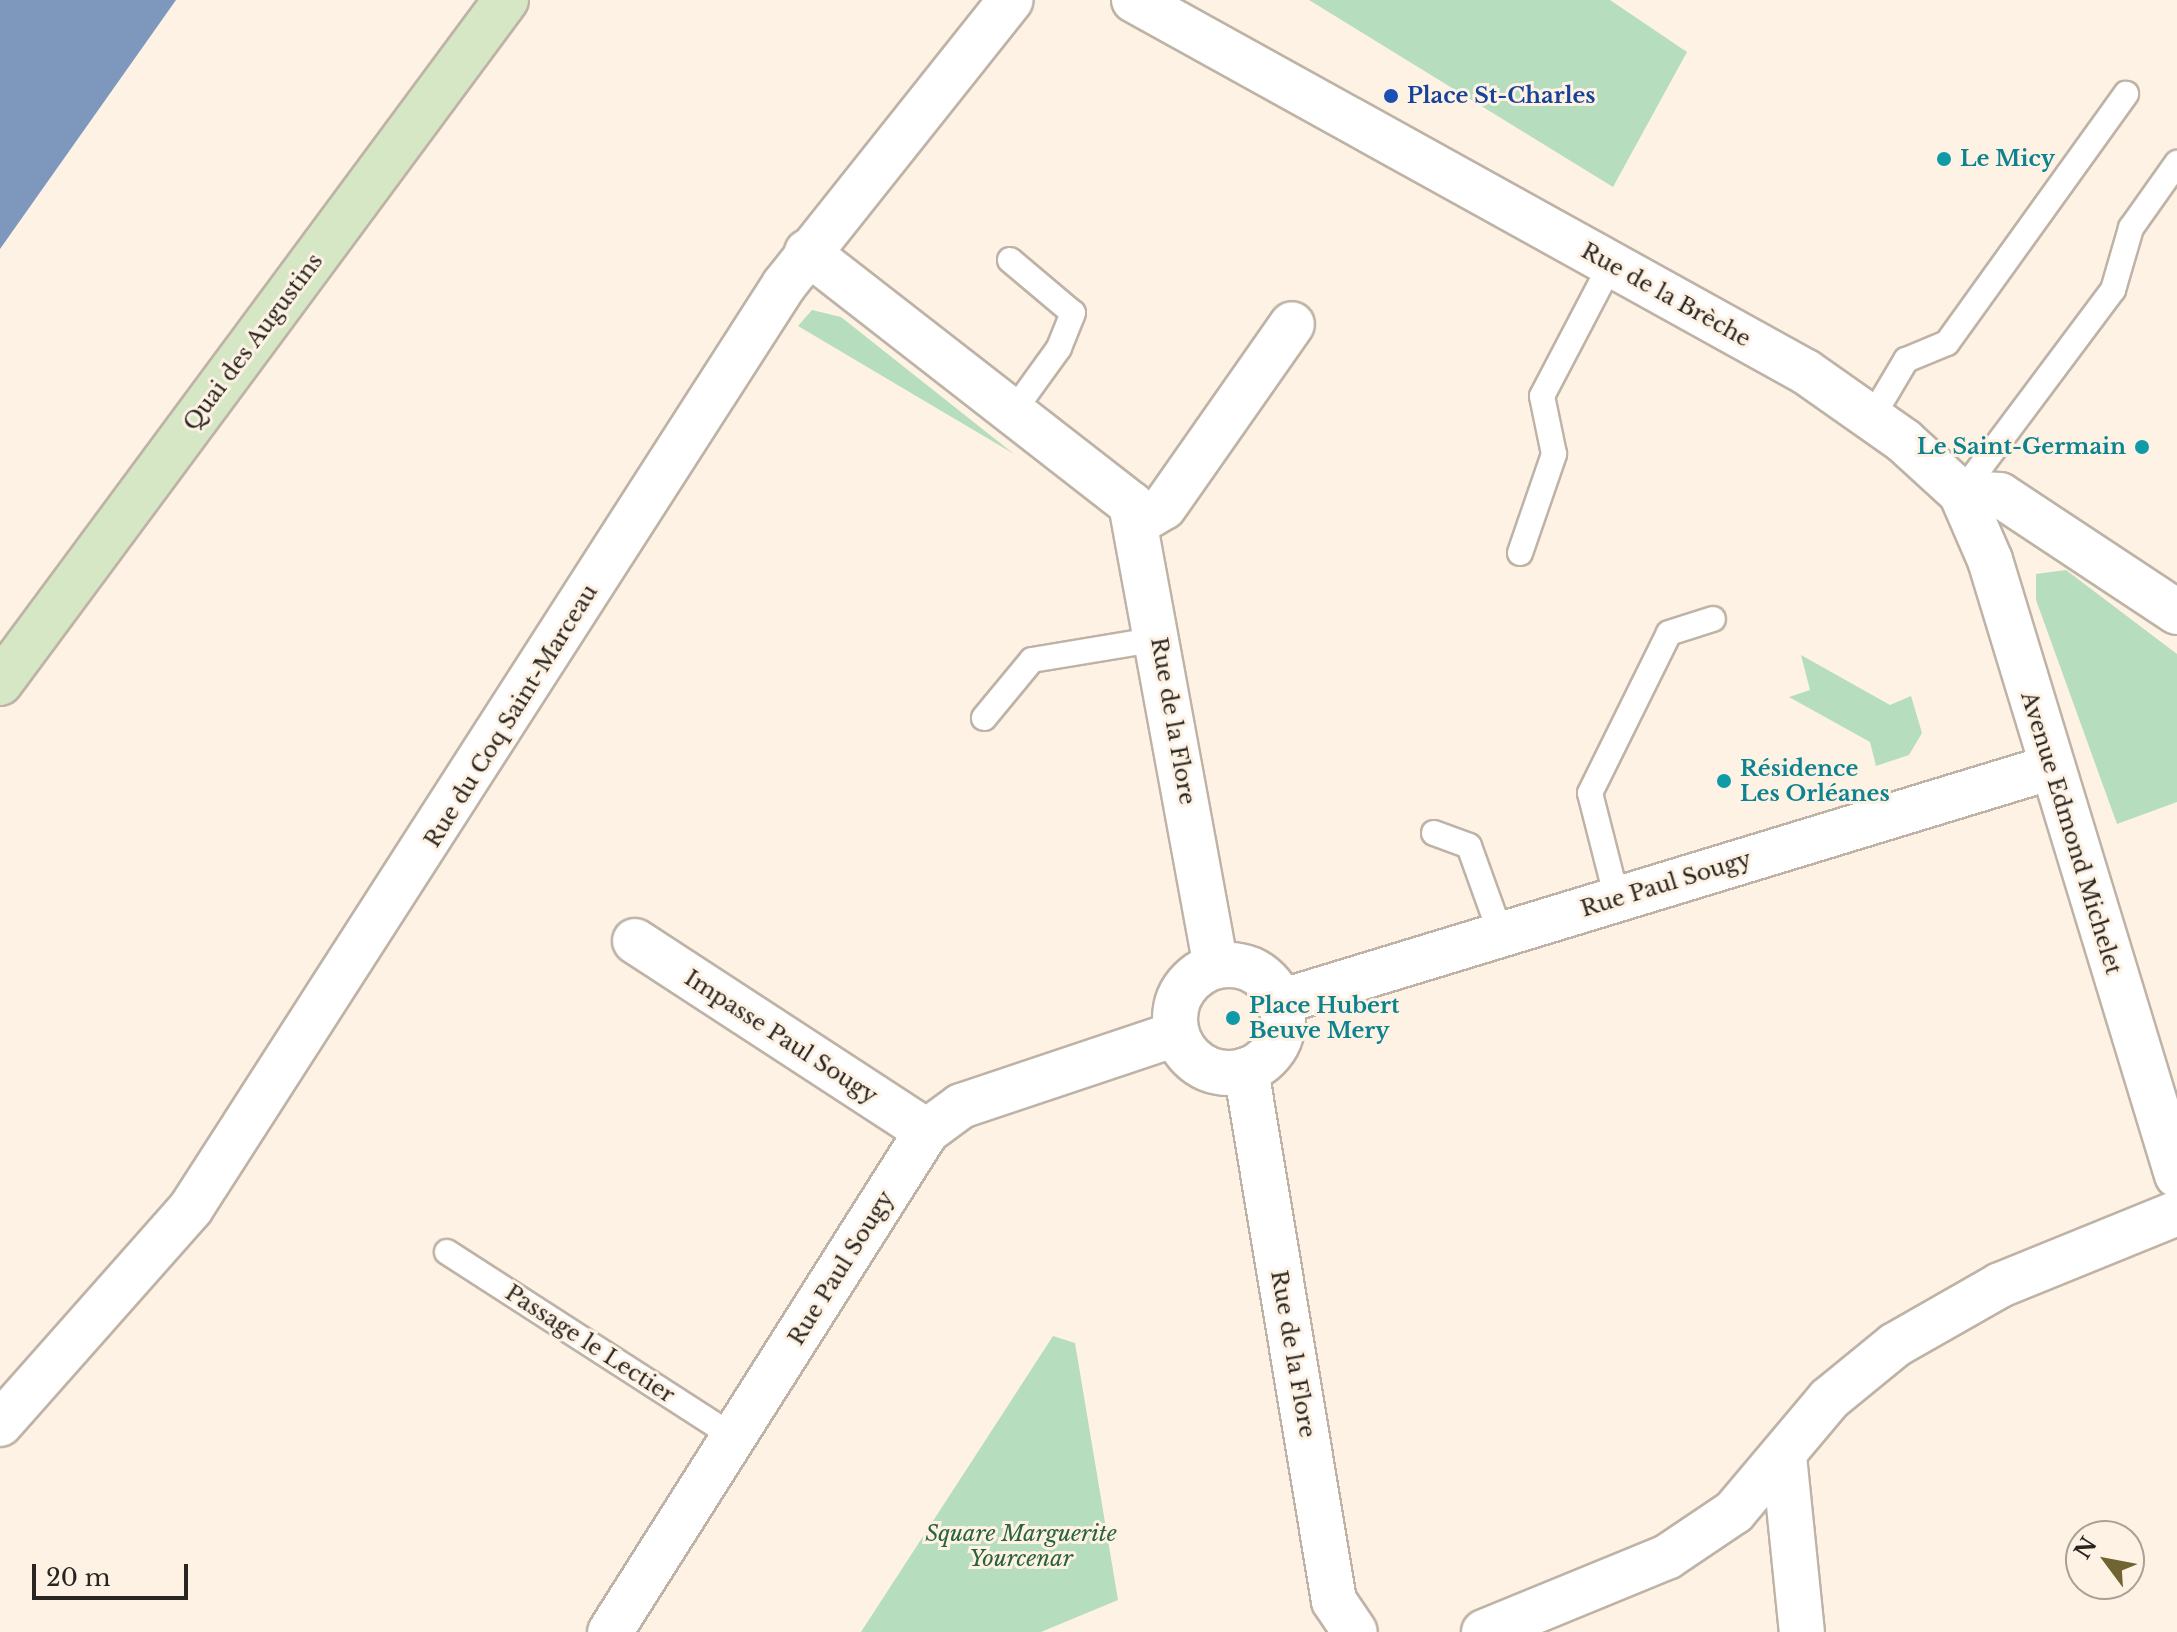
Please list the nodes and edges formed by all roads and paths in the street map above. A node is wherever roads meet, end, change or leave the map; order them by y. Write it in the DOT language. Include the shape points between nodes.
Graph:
graph roads {
  1 [pos="506,0"];
  2 [pos="1011,0"];
  3 [pos="1134,0"];
  4 [pos="2126,94"];
  5 [pos="2177,163"];
  6 [pos="807,252"];
  7 [pos="1010,260"];
  8 [pos="1611,264"];
  9 [pos="1292,324"];
  10 [pos="1015,409"];
  11 [pos="1871,419"];
  12 [pos="1961,493"];
  13 [pos="1137,523"];
  14 [pos="1520,553"];
  15 [pos="2177,612"];
  16 [pos="1713,619"];
  17 [pos="1159,639"];
  18 [pos="0,683"];
  19 [pos="984,718"];
  20 [pos="2052,767"];
  21 [pos="1434,833"];
  22 [pos="1617,899"];
  23 [pos="1501,935"];
  24 [pos="635,941"];
  25 [pos="1216,966"];
  26 [pos="1280,1002"];
  27 [pos="1176,1034"];
  28 [pos="1246,1070"];
  29 [pos="927,1131"];
  30 [pos="2177,1175"];
  31 [pos="2177,1213"];
  32 [pos="447,1252"];
  33 [pos="0,1424"];
  34 [pos="734,1437"];
  35 [pos="1784,1456"];
  36 [pos="610,1632"];
  37 [pos="1355,1632"];
  38 [pos="1484,1632"];
  39 [pos="1802,1632"];
  1 -- 18 [label="main road, Quai des Augustins"];
  2 -- 6 [label="street, Rue du Coq Saint-Marceau"];
  3 -- 8 [label="street, Rue de la Brèche"];
  4 -- 11 [label="lane" via="1947,343 1906,360"];
  5 -- 12 [label="lane" via="2131,228 2113,290"];
  6 -- 10 [label="street, Rue de la Flore"];
  6 -- 33 [label="street, Rue du Coq Saint-Marceau" via="191,1208"];
  7 -- 10 [label="lane" via="1073,313 1059,348"];
  8 -- 11 [label="street, Rue de la Brèche" via="1806,372"];
  8 -- 14 [label="lane" via="1542,396 1554,454"];
  9 -- 13 [label="street" via="1164,507"];
  10 -- 13 [label="street, Rue de la Flore" via="1122,492"];
  11 -- 12 [label="street, Rue de la Brèche"];
  12 -- 15 [label="street" via="2000,495"];
  12 -- 20 [label="street, Avenue Edmond Michelet" via="1990,560"];
  13 -- 17 [label="street, Rue de la Flore"];
  16 -- 22 [label="lane" via="1669,633 1590,793"];
  17 -- 19 [label="lane" via="1032,660"];
  17 -- 25 [label="street, Rue de la Flore"];
  20 -- 22 [label="street, Rue Paul Sougy"];
  20 -- 30 [label="street, Avenue Edmond Michelet"];
  21 -- 23 [label="lane" via="1469,846"];
  22 -- 23 [label="street, Rue Paul Sougy"];
  23 -- 26 [label="street, Rue Paul Sougy"];
  24 -- 29 [label="street, Impasse Paul Sougy"];
  25 -- 26 [label="street" via="1262,976"];
  25 -- 27 [label="street" via="1187,985 1174,1017"];
  26 -- 28 [label="street" via="1277,1043"];
  27 -- 28 [label="street" via="1196,1063"];
  27 -- 29 [label="street, Rue Paul Sougy" via="961,1106"];
  28 -- 37 [label="street, Rue de la Flore" via="1334,1601"];
  29 -- 34 [label="street, Rue Paul Sougy"];
  31 -- 35 [label="street" via="2000,1285 1895,1345 1829,1399"];
  32 -- 34 [label="lane, Passage le Lectier"];
  34 -- 36 [label="street, Rue Paul Sougy"];
  35 -- 38 [label="street" via="1734,1512 1667,1557"];
  35 -- 39 [label="street"];
}
